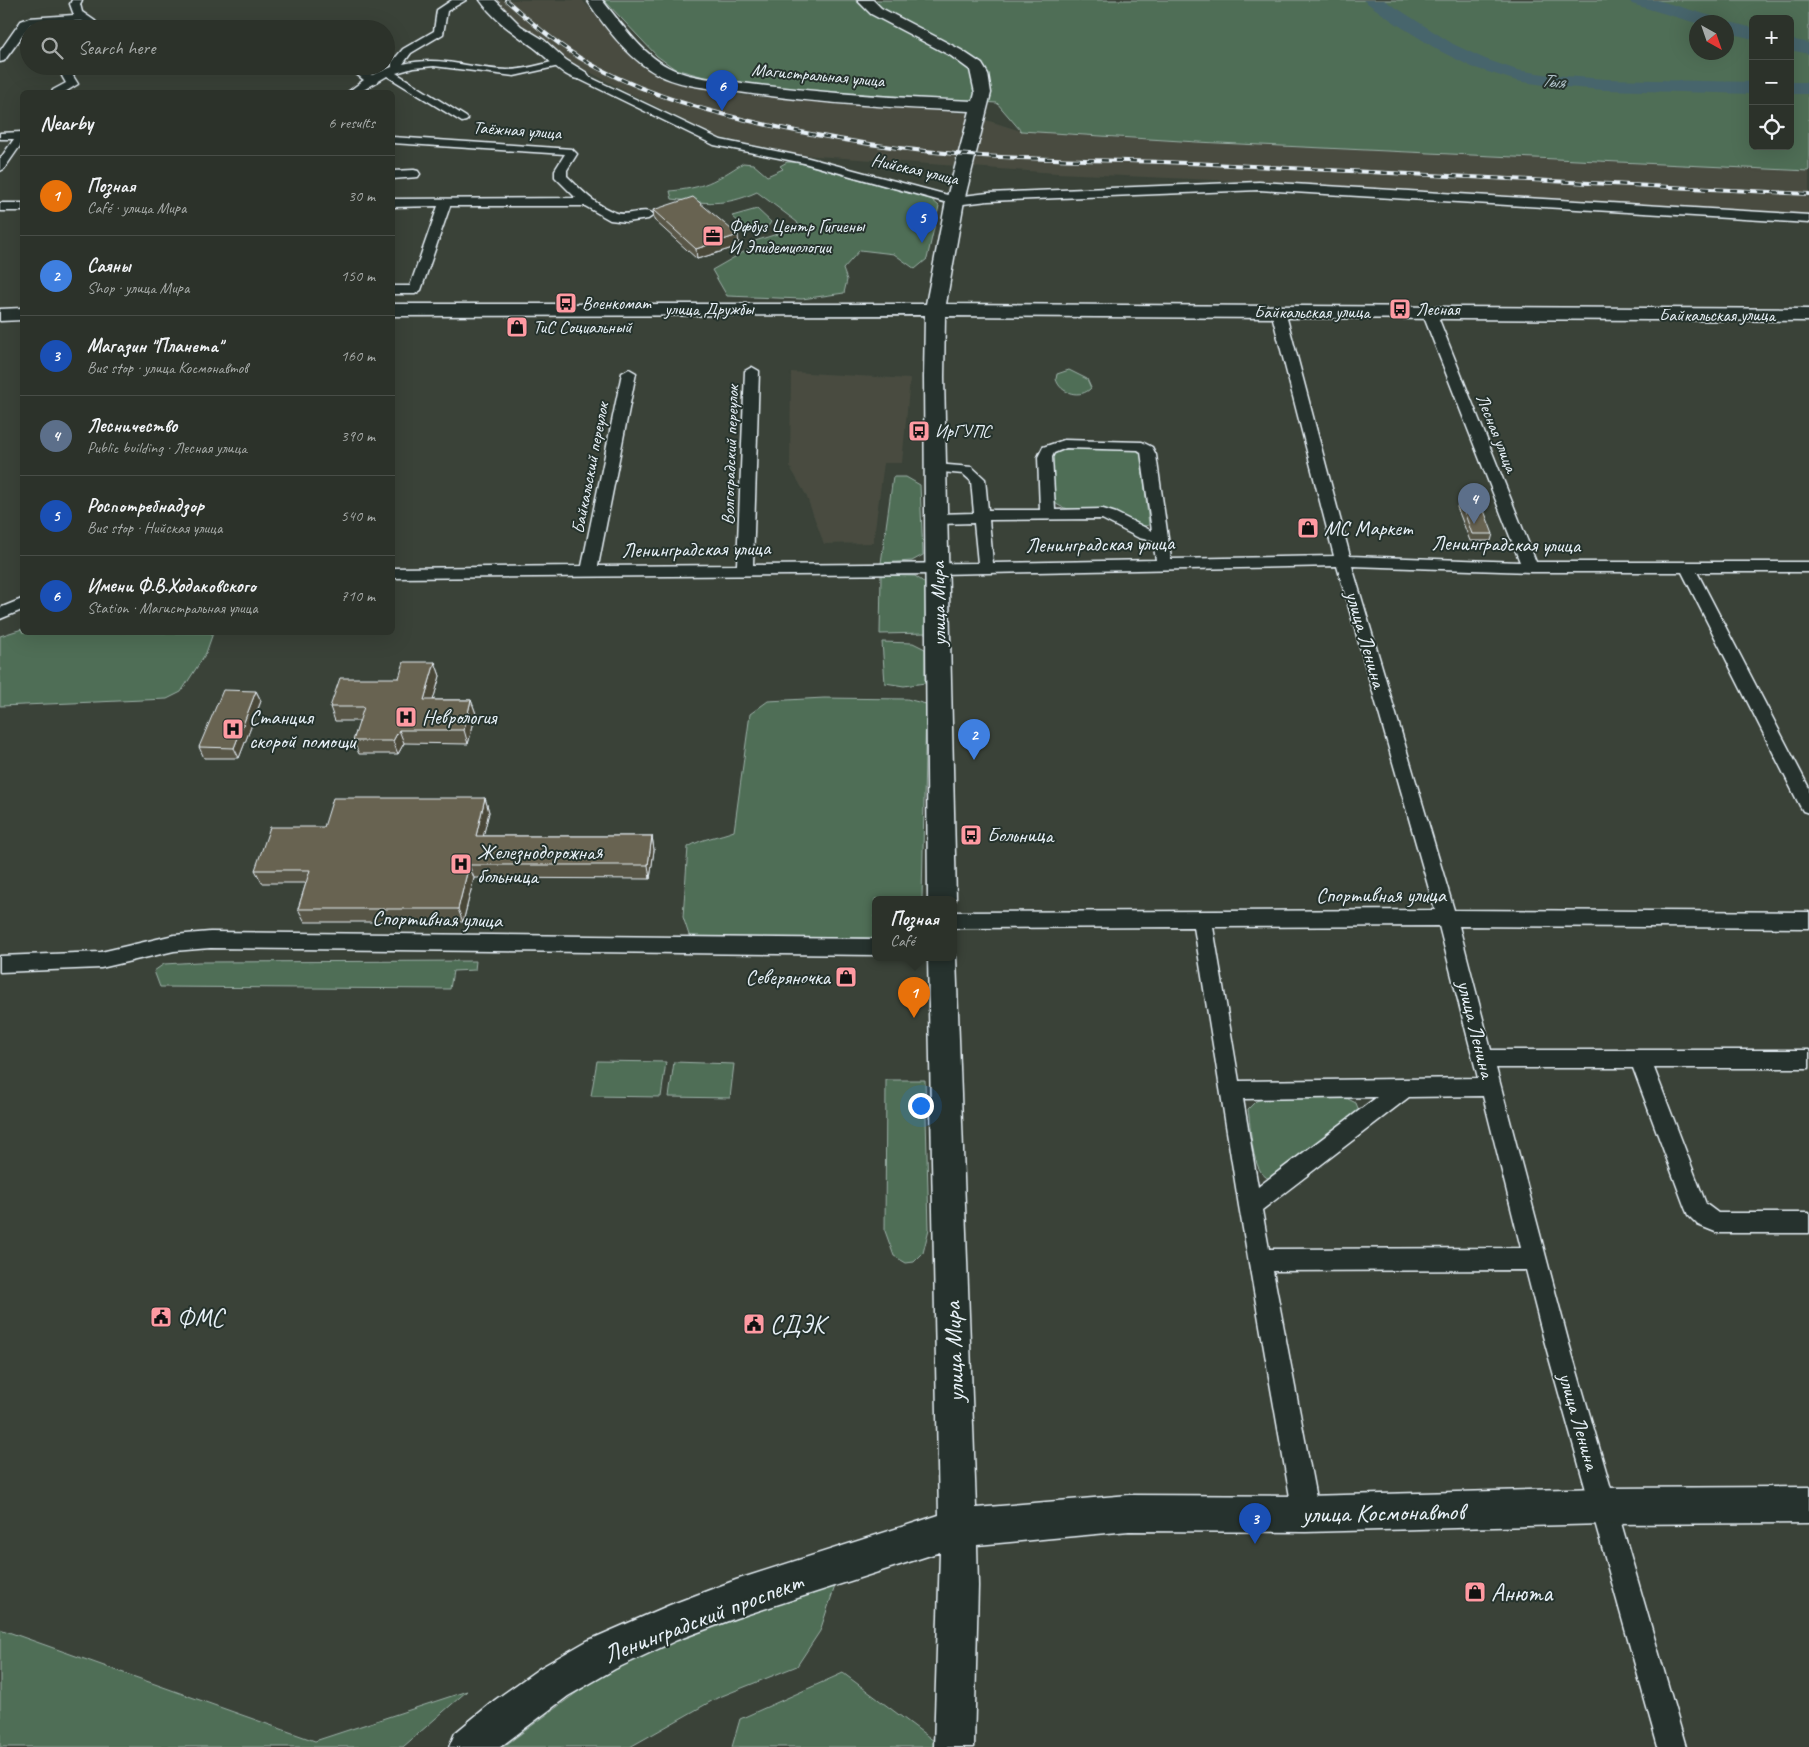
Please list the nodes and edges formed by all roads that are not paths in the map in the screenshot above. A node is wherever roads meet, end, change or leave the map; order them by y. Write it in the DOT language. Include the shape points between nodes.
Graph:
graph roads {
  1 [pos="77,0"];
  2 [pos="461,0"];
  3 [pos="487,0"];
  4 [pos="594,0"];
  5 [pos="864,0"];
  6 [pos="83,18"];
  7 [pos="47,20"];
  8 [pos="86,20"];
  9 [pos="20,30"];
  10 [pos="0,58"];
  11 [pos="560,63"];
  12 [pos="395,66"];
  13 [pos="395,71"];
  14 [pos="395,72"];
  15 [pos="68,75"];
  16 [pos="364,75"];
  17 [pos="383,75"];
  18 [pos="581,76"];
  19 [pos="371,80"];
  20 [pos="61,90"];
  21 [pos="356,90"];
  22 [pos="980,106"];
  23 [pos="462,119"];
  24 [pos="20,135"];
  25 [pos="0,136"];
  26 [pos="20,138"];
  27 [pos="395,140"];
  28 [pos="0,167"];
  29 [pos="414,174"];
  30 [pos="395,175"];
  31 [pos="955,201"];
  32 [pos="445,202"];
  33 [pos="586,202"];
  34 [pos="395,203"];
  35 [pos="0,207"];
  36 [pos="20,207"];
  37 [pos="648,215"];
  38 [pos="1809,219"];
  39 [pos="395,290"];
  40 [pos="395,310"];
  41 [pos="935,310"];
  42 [pos="1278,312"];
  43 [pos="1429,312"];
  44 [pos="20,314"];
  45 [pos="0,315"];
  46 [pos="1809,315"];
  47 [pos="752,371"];
  48 [pos="629,373"];
  49 [pos="936,468"];
  50 [pos="982,513"];
  51 [pos="1048,513"];
  52 [pos="937,514"];
  53 [pos="1160,537"];
  54 [pos="1343,561"];
  55 [pos="1164,563"];
  56 [pos="986,567"];
  57 [pos="1530,567"];
  58 [pos="1687,567"];
  59 [pos="1809,567"];
  60 [pos="938,568"];
  61 [pos="745,570"];
  62 [pos="589,571"];
  63 [pos="395,573"];
  64 [pos="20,605"];
  65 [pos="0,614"];
  66 [pos="1809,806"];
  67 [pos="942,896"];
  68 [pos="1447,918"];
  69 [pos="1202,919"];
  70 [pos="957,920"];
  71 [pos="1809,920"];
  72 [pos="872,947"];
  73 [pos="942,961"];
  74 [pos="0,964"];
  75 [pos="1483,1059"];
  76 [pos="1640,1059"];
  77 [pos="1809,1059"];
  78 [pos="1491,1087"];
  79 [pos="1405,1088"];
  80 [pos="1231,1090"];
  81 [pos="1250,1206"];
  82 [pos="1809,1223"];
  83 [pos="1535,1259"];
  84 [pos="1260,1260"];
  85 [pos="1809,1505"];
  86 [pos="1604,1506"];
  87 [pos="1306,1514"];
  88 [pos="957,1528"];
  89 [pos="469,1747"];
  90 [pos="954,1747"];
  91 [pos="1672,1747"];
  1 -- 6 [label="street" via="76,10"];
  2 -- 12 [label="street" via="442,10 439,32 406,51"];
  3 -- 11 [label="street" via="516,29 539,43"];
  4 -- 22 [label="street, Магистральная улица" via="653,65 682,77 770,92"];
  5 -- 22 [label="street, улица Мира" via="876,11 976,67 982,82"];
  6 -- 7 [label="street"];
  6 -- 8 [label="street"];
  9 -- 10 [label="street"];
  11 -- 13 [label="street" via="520,72 493,72 444,63"];
  11 -- 18 [label="street"];
  14 -- 23 [label="street"];
  15 -- 20 [label="street" via="73,84"];
  16 -- 19 [label="street"];
  17 -- 19 [label="street"];
  18 -- 31 [label="street, Нийская улица" via="718,143 805,160"];
  19 -- 21 [label="street"];
  22 -- 31 [label="street, улица Мира"];
  24 -- 25 [label="street"];
  26 -- 28 [label="street"];
  27 -- 33 [label="street, Таёжная улица" via="568,151 571,154 561,170 561,177"];
  29 -- 30 [label="street"];
  31 -- 38 [label="street, Нийская улица" via="1259,186"];
  31 -- 41 [label="street, улица Мира"];
  32 -- 33 [label="street"];
  32 -- 34 [label="street"];
  32 -- 39 [label="street" via="415,290"];
  33 -- 37 [label="street, Таёжная улица" via="620,218"];
  35 -- 36 [label="street"];
  40 -- 41 [label="street, улица Дружбы"];
  41 -- 42 [label="street, Байкальская улица"];
  41 -- 49 [label="street, улица Мира"];
  42 -- 43 [label="street, Байкальская улица"];
  42 -- 54 [label="street, улица Ленина"];
  43 -- 46 [label="street, Байкальская улица"];
  43 -- 57 [label="street, Лесная улица"];
  44 -- 45 [label="street"];
  47 -- 61 [label="street, Волгоградский переулок"];
  48 -- 62 [label="street, Байкальский переулок"];
  49 -- 50 [label="street" via="961,469 976,476 980,483"];
  49 -- 52 [label="street, улица Мира"];
  50 -- 51 [label="street"];
  50 -- 52 [label="street"];
  50 -- 56 [label="street"];
  51 -- 53 [label="street" via="1103,514 1142,535"];
  51 -- 53 [label="street" via="1044,457 1048,450 1064,444 1138,445 1145,447 1148,453"];
  52 -- 60 [label="street, улица Мира"];
  53 -- 55 [label="street"];
  54 -- 55 [label="street, Ленинградская улица"];
  54 -- 57 [label="street, Ленинградская улица"];
  54 -- 68 [label="street, улица Ленина"];
  55 -- 56 [label="street, Ленинградская улица"];
  56 -- 60 [label="street, Ленинградская улица"];
  57 -- 58 [label="street, Ленинградская улица"];
  58 -- 59 [label="street, Ленинградская улица"];
  58 -- 66 [label="street"];
  60 -- 61 [label="street, Ленинградская улица"];
  60 -- 67 [label="street, улица Мира"];
  61 -- 62 [label="street, Ленинградская улица"];
  62 -- 63 [label="street, Ленинградская улица"];
  64 -- 65 [label="street"];
  68 -- 69 [label="street, Спортивная улица"];
  68 -- 71 [label="street, Спортивная улица"];
  68 -- 75 [label="street, улица Ленина"];
  69 -- 70 [label="street, Спортивная улица"];
  69 -- 80 [label="street"];
  72 -- 74 [label="street, Спортивная улица" via="210,940 174,943 100,960"];
  73 -- 88 [label="street, улица Мира"];
  75 -- 76 [label="street"];
  75 -- 78 [label="street, улица Ленина"];
  76 -- 77 [label="street"];
  76 -- 82 [label="street" via="1696,1208 1702,1216 1718,1223"];
  78 -- 79 [label="street"];
  78 -- 83 [label="street, улица Ленина"];
  79 -- 80 [label="street"];
  79 -- 81 [label="street"];
  80 -- 81 [label="street"];
  81 -- 84 [label="street"];
  83 -- 84 [label="street"];
  83 -- 86 [label="street, улица Ленина"];
  84 -- 87 [label="street"];
  85 -- 86 [label="street, улица Космонавтов"];
  86 -- 87 [label="street, улица Космонавтов"];
  86 -- 91 [label="street, улица Ленина"];
  87 -- 88 [label="street, улица Космонавтов" via="1130,1513"];
  88 -- 89 [label="street, Ленинградский проспект" via="736,1599 670,1624 601,1655 554,1682"];
  88 -- 90 [label="street, улица Мира" via="959,1586"];
}
